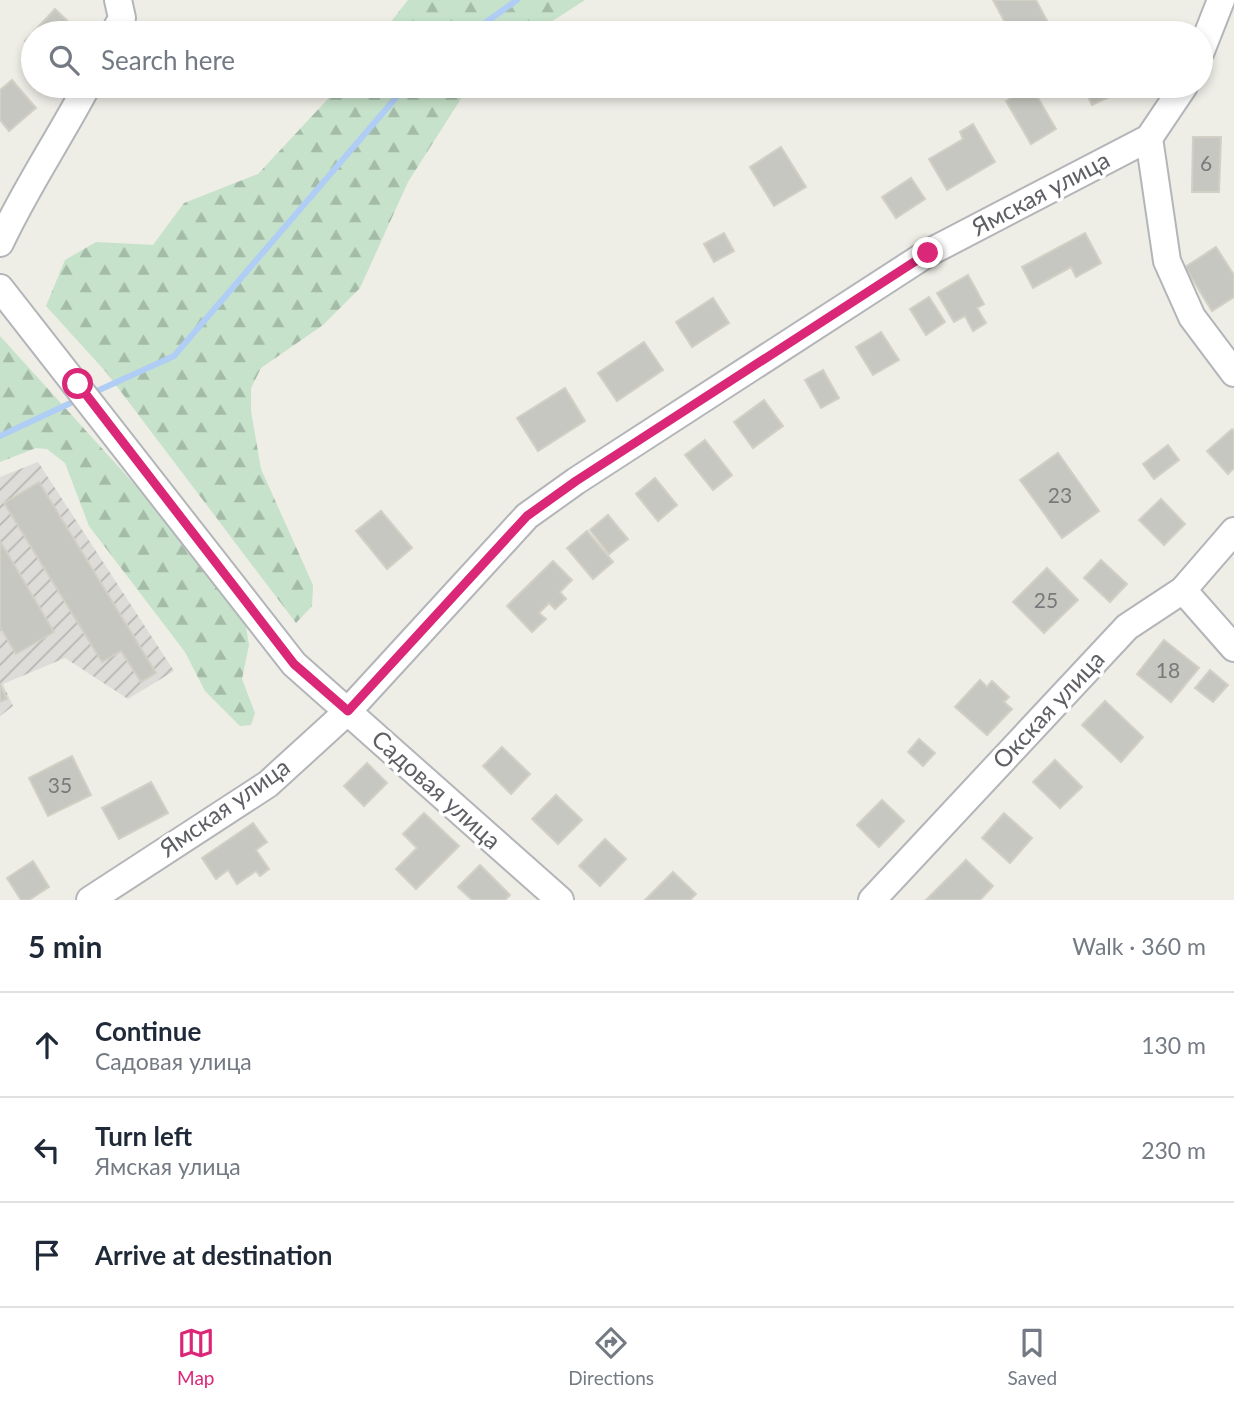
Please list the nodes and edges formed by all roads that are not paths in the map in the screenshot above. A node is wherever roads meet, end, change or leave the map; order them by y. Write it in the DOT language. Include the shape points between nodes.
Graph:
graph roads {
  1 [pos="118,0"];
  2 [pos="1221,0"];
  3 [pos="120,21"];
  4 [pos="1213,21"];
  5 [pos="81,98"];
  6 [pos="1176,98"];
  7 [pos="1149,138"];
  8 [pos="0,243"];
  9 [pos="0,288"];
  10 [pos="1234,373"];
  11 [pos="1234,531"];
  12 [pos="1183,590"];
  13 [pos="1234,648"];
  14 [pos="348,711"];
  15 [pos="90,900"];
  16 [pos="560,900"];
  17 [pos="872,900"];
  1 -- 3 [label="street"];
  2 -- 4 [label="street"];
  5 -- 8 [label="street"];
  6 -- 7 [label="street, Ямская улица"];
  7 -- 10 [label="street" via="1167,261 1192,317"];
  7 -- 14 [label="street, Ямская улица" via="928,253 527,516"];
  9 -- 14 [label="street, Садовая улица" via="294,664"];
  11 -- 12 [label="street, Окская улица"];
  12 -- 13 [label="street"];
  12 -- 17 [label="street, Окская улица" via="1127,627"];
  14 -- 15 [label="street, Ямская улица" via="268,784"];
  14 -- 16 [label="street, Садовая улица"];
}
